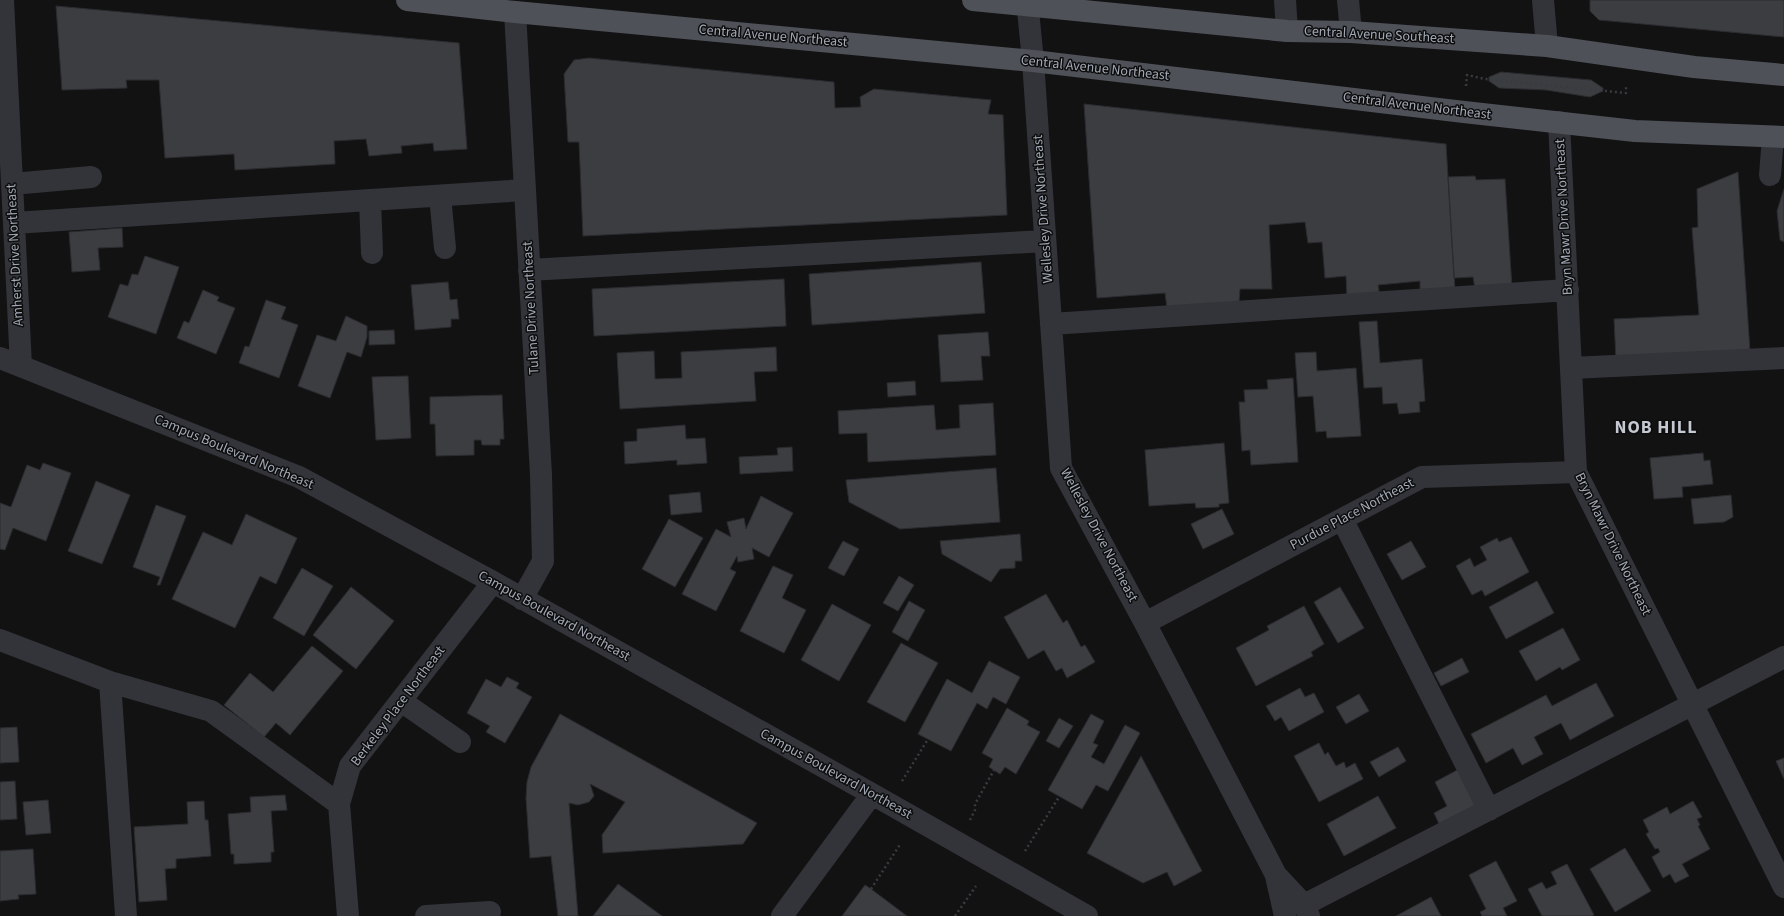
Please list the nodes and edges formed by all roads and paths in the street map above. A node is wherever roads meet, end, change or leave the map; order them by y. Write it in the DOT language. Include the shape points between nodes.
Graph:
graph roads {
  1 [pos="3,0"];
  2 [pos="407,0"];
  3 [pos="973,0"];
  4 [pos="1285,0"];
  5 [pos="1348,0"];
  6 [pos="1543,0"];
  7 [pos="1028,3"];
  8 [pos="515,12"];
  9 [pos="1287,31"];
  10 [pos="1351,32"];
  11 [pos="1547,46"];
  12 [pos="1033,61"];
  13 [pos="1784,75"];
  14 [pos="1626,83"];
  15 [pos="1466,86"];
  16 [pos="1559,122"];
  17 [pos="1779,137"];
  18 [pos="5,153"];
  19 [pos="1770,175"];
  20 [pos="91,177"];
  21 [pos="12,184"];
  22 [pos="525,190"];
  23 [pos="440,196"];
  24 [pos="370,200"];
  25 [pos="14,223"];
  26 [pos="1045,241"];
  27 [pos="445,248"];
  28 [pos="372,253"];
  29 [pos="529,270"];
  30 [pos="1568,290"];
  31 [pos="1051,324"];
  32 [pos="0,358"];
  33 [pos="1784,358"];
  34 [pos="21,366"];
  35 [pos="1571,368"];
  36 [pos="1576,472"];
  37 [pos="1342,519"];
  38 [pos="493,582"];
  39 [pos="522,599"];
  40 [pos="1145,623"];
  41 [pos="0,640"];
  42 [pos="1784,657"];
  43 [pos="110,682"];
  44 [pos="401,701"];
  45 [pos="1693,705"];
  46 [pos="928,739"];
  47 [pos="460,742"];
  48 [pos="994,770"];
  49 [pos="902,781"];
  50 [pos="872,794"];
  51 [pos="1058,797"];
  52 [pos="339,804"];
  53 [pos="1489,810"];
  54 [pos="970,820"];
  55 [pos="901,843"];
  56 [pos="1024,852"];
  57 [pos="1276,875"];
  58 [pos="976,886"];
  59 [pos="1784,887"];
  60 [pos="871,889"];
  61 [pos="1306,911"];
  62 [pos="490,912"];
  63 [pos="126,916"];
  64 [pos="348,916"];
  65 [pos="426,916"];
  66 [pos="782,916"];
  67 [pos="955,916"];
  68 [pos="1087,916"];
  69 [pos="1285,916"];
  1 -- 18 [label="street, Amherst Drive Northeast"];
  2 -- 8 [label="main road, Central Avenue Northeast"];
  3 -- 7 [label="main road, Central Avenue Southeast"];
  4 -- 9 [label="street"];
  5 -- 10 [label="street"];
  6 -- 11 [label="street"];
  7 -- 9 [label="main road, Central Avenue Southeast"];
  7 -- 12 [label="street, Wellesley Drive Northeast"];
  8 -- 12 [label="main road, Central Avenue Northeast"];
  8 -- 22 [label="street, Tulane Drive Northeast"];
  9 -- 10 [label="main road, Central Avenue Southeast"];
  10 -- 11 [label="main road, Central Avenue Southeast"];
  11 -- 13 [label="main road, Central Avenue Southeast" via="1694,67"];
  12 -- 16 [label="main road, Central Avenue Northeast"];
  12 -- 26 [label="street, Wellesley Drive Northeast"];
  14 -- 15 [label="path" via="1626,93 1467,75"];
  16 -- 17 [label="main road, Central Avenue Northeast" via="1635,130"];
  16 -- 30 [label="street, Bryn Mawr Drive Northeast"];
  17 -- 19 [label="street"];
  18 -- 21 [label="street, Amherst Drive Northeast"];
  20 -- 21 [label="street"];
  21 -- 25 [label="street, Amherst Drive Northeast"];
  22 -- 23 [label="street"];
  22 -- 29 [label="street, Tulane Drive Northeast"];
  23 -- 24 [label="street"];
  23 -- 27 [label="street"];
  24 -- 25 [label="street"];
  24 -- 28 [label="street"];
  25 -- 34 [label="street, Amherst Drive Northeast"];
  26 -- 29 [label="street"];
  26 -- 31 [label="street, Wellesley Drive Northeast"];
  29 -- 39 [label="street, Tulane Drive Northeast" via="544,561"];
  30 -- 31 [label="street"];
  30 -- 35 [label="street, Bryn Mawr Drive Northeast"];
  31 -- 40 [label="street, Wellesley Drive Northeast" via="1061,468"];
  32 -- 34 [label="street, Campus Boulevard Northeast"];
  33 -- 35 [label="street"];
  34 -- 38 [label="street, Campus Boulevard Northeast" via="299,477"];
  35 -- 36 [label="street, Bryn Mawr Drive Northeast"];
  36 -- 37 [label="street, Purdue Place Northeast" via="1422,477"];
  36 -- 45 [label="street, Bryn Mawr Drive Northeast"];
  37 -- 40 [label="street, Purdue Place Northeast"];
  37 -- 53 [label="street"];
  38 -- 39 [label="street, Campus Boulevard Northeast"];
  38 -- 44 [label="street, Berkeley Place Northeast"];
  39 -- 50 [label="street, Campus Boulevard Northeast"];
  40 -- 57 [label="street, Wellesley Drive Northeast"];
  41 -- 43 [label="street"];
  42 -- 45 [label="street"];
  43 -- 52 [label="street" via="211,711"];
  43 -- 63 [label="street"];
  44 -- 47 [label="street"];
  44 -- 52 [label="street, Berkeley Place Northeast" via="350,766"];
  45 -- 53 [label="street"];
  45 -- 59 [label="street, Bryn Mawr Drive Northeast"];
  46 -- 49 [label="path"];
  48 -- 54 [label="path" via="975,804"];
  50 -- 66 [label="street"];
  50 -- 68 [label="street, Campus Boulevard Northeast"];
  51 -- 56 [label="path"];
  52 -- 64 [label="street, Berkeley Place Northeast"];
  53 -- 61 [label="street"];
  55 -- 60 [label="path"];
  57 -- 61 [label="street, Wellesley Drive Northeast"];
  57 -- 69 [label="street"];
  58 -- 67 [label="path"];
  62 -- 65 [label="street"];
}
